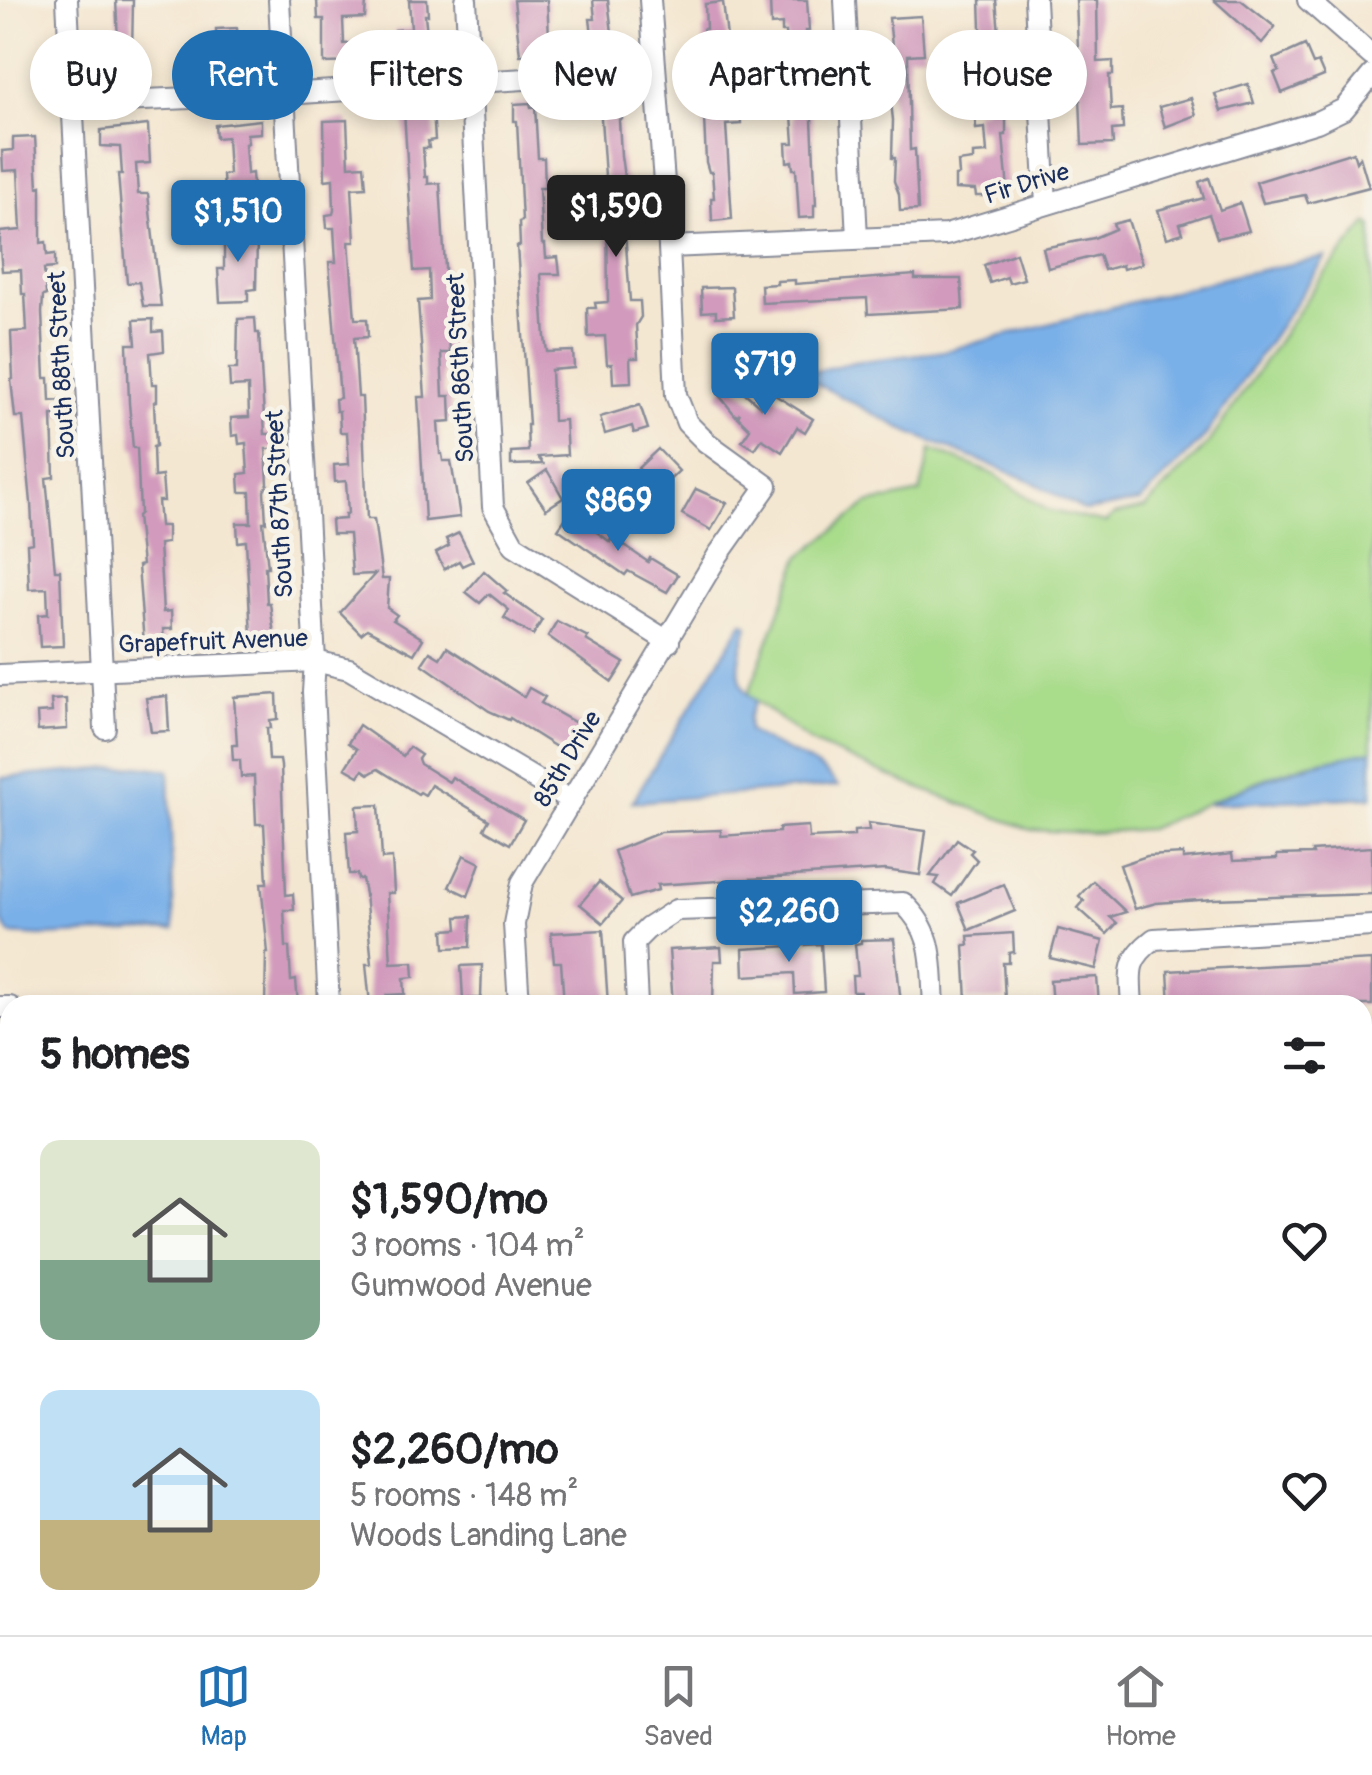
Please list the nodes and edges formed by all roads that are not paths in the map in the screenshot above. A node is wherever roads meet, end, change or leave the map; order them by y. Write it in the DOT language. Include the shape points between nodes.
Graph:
graph roads {
  1 [pos="67,0"];
  2 [pos="278,0"];
  3 [pos="466,0"];
  4 [pos="650,0"];
  5 [pos="845,0"];
  6 [pos="1035,0"];
  7 [pos="1308,0"];
  8 [pos="69,30"];
  9 [pos="280,30"];
  10 [pos="467,30"];
  11 [pos="1372,56"];
  12 [pos="653,71"];
  13 [pos="1372,75"];
  14 [pos="498,80"];
  15 [pos="75,120"];
  16 [pos="286,120"];
  17 [pos="472,120"];
  18 [pos="1046,204"];
  19 [pos="857,238"];
  20 [pos="669,247"];
  21 [pos="669,642"];
  22 [pos="315,660"];
  23 [pos="102,671"];
  24 [pos="0,675"];
  25 [pos="106,728"];
  26 [pos="572,801"];
  27 [pos="1372,926"];
  28 [pos="329,995"];
  29 [pos="518,995"];
  30 [pos="636,995"];
  31 [pos="933,995"];
  32 [pos="1131,995"];
  1 -- 8 [label="street, South 88th Street"];
  2 -- 9 [label="street, South 87th Street"];
  3 -- 10 [label="street, South 86th Street"];
  4 -- 12 [label="street"];
  5 -- 19 [label="street"];
  6 -- 18 [label="street"];
  7 -- 11 [label="street"];
  12 -- 14 [label="street"];
  12 -- 20 [label="street"];
  13 -- 18 [label="street, Fir Drive" via="1344,108 1317,122"];
  15 -- 23 [label="street, South 88th Street"];
  16 -- 22 [label="street, South 87th Street"];
  17 -- 21 [label="street, South 86th Street" via="494,507 514,545"];
  18 -- 19 [label="street, Fir Drive" via="946,234"];
  19 -- 20 [label="street, Fir Drive"];
  20 -- 21 [label="street, 85th Drive" via="676,395 687,424 767,486"];
  21 -- 26 [label="street, 85th Drive"];
  22 -- 23 [label="street, Grapefruit Avenue"];
  22 -- 26 [label="street, Grapefruit Avenue" via="349,669"];
  22 -- 28 [label="street, South 87th Street"];
  23 -- 24 [label="street, Grapefruit Avenue"];
  23 -- 25 [label="street, South 88th Street"];
  26 -- 29 [label="street, 85th Drive" via="522,883 514,924"];
  27 -- 32 [label="street" via="1154,939 1135,953"];
  30 -- 31 [label="street" via="634,942 676,910 904,903 930,944"];
}
